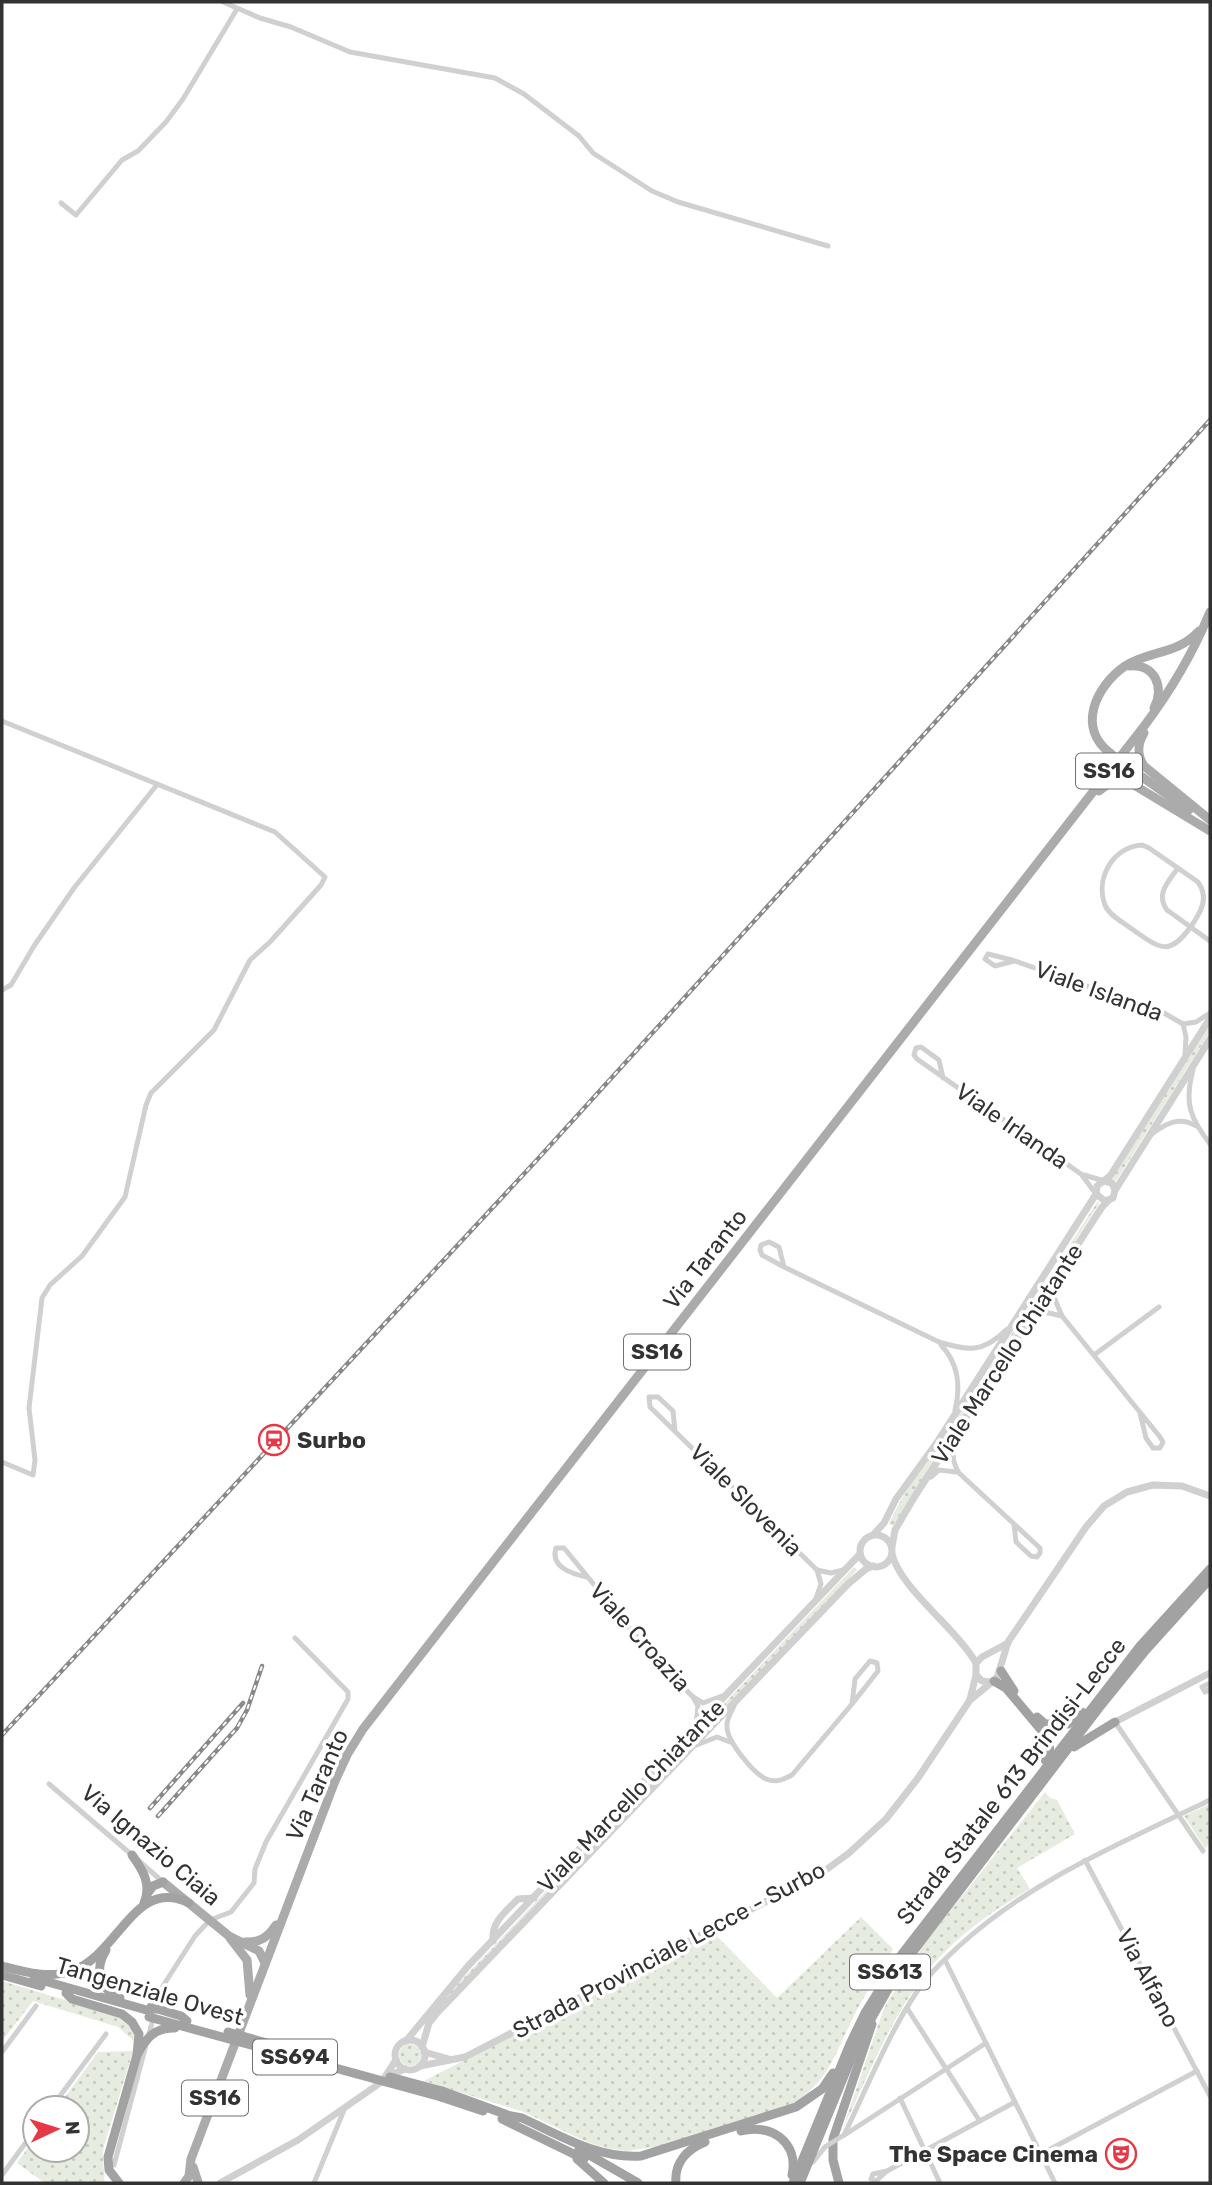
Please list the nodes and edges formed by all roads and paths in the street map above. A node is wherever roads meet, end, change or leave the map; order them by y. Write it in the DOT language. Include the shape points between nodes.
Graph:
graph roads {
  1 [pos="223,2"];
  2 [pos="237,9"];
  3 [pos="61,203"];
  4 [pos="828,246"];
  5 [pos="1210,612"];
  6 [pos="1205,625"];
  7 [pos="1124,667"];
  8 [pos="1170,691"];
  9 [pos="2,721"];
  10 [pos="1145,725"];
  11 [pos="156,786"];
  12 [pos="1074,817"];
  13 [pos="1210,820"];
  14 [pos="1210,826"];
  15 [pos="1210,831"];
  16 [pos="1178,868"];
  17 [pos="1191,927"];
  18 [pos="1210,941"];
  19 [pos="1014,961"];
  20 [pos="2,990"];
  21 [pos="1210,1013"];
  22 [pos="1210,1018"];
  23 [pos="1183,1024"];
  24 [pos="1210,1040"];
  25 [pos="1184,1059"];
  26 [pos="1195,1064"];
  27 [pos="943,1077"];
  28 [pos="1196,1126"];
  29 [pos="1147,1138"];
  30 [pos="1210,1144"];
  31 [pos="1081,1174"];
  32 [pos="1104,1181"];
  33 [pos="1115,1189"];
  34 [pos="1096,1194"];
  35 [pos="1109,1200"];
  36 [pos="784,1267"];
  37 [pos="1060,1271"];
  38 [pos="1159,1307"];
  39 [pos="1062,1316"];
  40 [pos="1030,1318"];
  41 [pos="1012,1324"];
  42 [pos="939,1342"];
  43 [pos="1094,1355"];
  44 [pos="1140,1413"];
  45 [pos="954,1415"];
  46 [pos="957,1430"];
  47 [pos="675,1431"];
  48 [pos="2,1462"];
  49 [pos="959,1473"];
  50 [pos="915,1496"];
  51 [pos="1210,1496"];
  52 [pos="1014,1524"];
  53 [pos="873,1535"];
  54 [pos="892,1550"];
  55 [pos="860,1554"];
  56 [pos="876,1566"];
  57 [pos="846,1569"];
  58 [pos="1210,1569"];
  59 [pos="817,1570"];
  60 [pos="587,1577"];
  61 [pos="904,1577"];
  62 [pos="1210,1579"];
  63 [pos="814,1605"];
  64 [pos="295,1638"];
  65 [pos="1009,1642"];
  66 [pos="981,1659"];
  67 [pos="1001,1669"];
  68 [pos="1210,1673"];
  69 [pos="976,1675"];
  70 [pos="1117,1675"];
  71 [pos="992,1681"];
  72 [pos="1210,1683"];
  73 [pos="1210,1689"];
  74 [pos="731,1691"];
  75 [pos="693,1697"];
  76 [pos="970,1700"];
  77 [pos="735,1703"];
  78 [pos="852,1704"];
  79 [pos="1115,1722"];
  80 [pos="694,1730"];
  81 [pos="731,1742"];
  82 [pos="694,1746"];
  83 [pos="49,1784"];
  84 [pos="1032,1796"];
  85 [pos="1210,1800"];
  86 [pos="1178,1815"];
  87 [pos="1006,1817"];
  88 [pos="1203,1851"];
  89 [pos="132,1855"];
  90 [pos="1084,1860"];
  91 [pos="163,1882"];
  92 [pos="150,1896"];
  93 [pos="189,1902"];
  94 [pos="285,1912"];
  95 [pos="210,1920"];
  96 [pos="229,1936"];
  97 [pos="110,1942"];
  98 [pos="240,1942"];
  99 [pos="916,1947"];
  100 [pos="945,1959"];
  101 [pos="247,1961"];
  102 [pos="265,1963"];
  103 [pos="2,1968"];
  104 [pos="2,1975"];
  105 [pos="66,1993"];
  106 [pos="250,2004"];
  107 [pos="36,2006"];
  108 [pos="907,2008"];
  109 [pos="150,2012"];
  110 [pos="865,2012"];
  111 [pos="106,2034"];
  112 [pos="229,2039"];
  113 [pos="406,2040"];
  114 [pos="986,2043"];
  115 [pos="423,2049"];
  116 [pos="2,2052"];
  117 [pos="137,2054"];
  118 [pos="396,2060"];
  119 [pos="453,2060"];
  120 [pos="420,2066"];
  121 [pos="405,2069"];
  122 [pos="946,2069"];
  123 [pos="1197,2071"];
  124 [pos="378,2086"];
  125 [pos="61,2094"];
  126 [pos="442,2094"];
  127 [pos="1210,2096"];
  128 [pos="900,2098"];
  129 [pos="1014,2102"];
  130 [pos="344,2110"];
  131 [pos="511,2116"];
  132 [pos="979,2120"];
  133 [pos="320,2126"];
  134 [pos="528,2130"];
  135 [pos="334,2134"];
  136 [pos="844,2135"];
  137 [pos="196,2148"];
  138 [pos="21,2149"];
  139 [pos="924,2150"];
  140 [pos="1041,2154"];
  141 [pos="114,2165"];
  142 [pos="887,2171"];
  143 [pos="2,2175"];
  144 [pos="219,2182"];
  145 [pos="119,2183"];
  146 [pos="184,2183"];
  147 [pos="199,2183"];
  148 [pos="314,2183"];
  149 [pos="604,2183"];
  150 [pos="627,2183"];
  151 [pos="638,2183"];
  152 [pos="677,2183"];
  153 [pos="791,2183"];
  154 [pos="801,2183"];
  155 [pos="839,2183"];
  156 [pos="940,2183"];
  157 [pos="1055,2183"];
  1 -- 2 [label="street"];
  2 -- 3 [label="street" via="183,99 148,142 122,160 76,215"];
  2 -- 4 [label="street" via="350,51 495,78 524,94 579,136 593,153 652,191"];
  5 -- 6 [label="main road, Via Taranto / SS16"];
  6 -- 7 [label="main road" via="1188,643"];
  6 -- 8 [label="main road, Via Taranto / SS16"];
  7 -- 10 [label="main road" via="1138,665 1157,679 1158,701"];
  7 -- 14 [label="main road, bridge" via="1091,711 1097,740"];
  8 -- 10 [label="main road, Via Taranto / SS16"];
  8 -- 13 [label="main road" via="1142,737 1139,758"];
  9 -- 11 [label="street"];
  10 -- 12 [label="main road, Via Taranto / SS16"];
  11 -- 20 [label="street" via="74,888 11,985"];
  11 -- 48 [label="street" via="275,832 325,877 250,960 214,1030 151,1093 125,1197 82,1256 45,1291 39,1310 29,1408 33,1475"];
  12 -- 15 [label="main road" via="1101,789 1129,782"];
  12 -- 94 [label="main road, Via Taranto / SS16" via="363,1729 335,1780"];
  16 -- 17 [label="street" via="1202,889 1203,907"];
  16 -- 17 [label="street" via="1163,891 1162,902"];
  16 -- 17 [label="street" via="1142,845 1126,848 1104,877 1103,898 1113,915 1155,945 1179,942"];
  17 -- 18 [label="street"];
  19 -- 23 [label="street, Viale Islanda" via="1164,1013"];
  21 -- 23 [label="street, Viale Islanda"];
  22 -- 25 [label="street, Viale Marcello Chiatante"];
  23 -- 25 [label="street, Viale Islanda"];
  24 -- 26 [label="street, Viale Marcello Chiatante"];
  25 -- 32 [label="street, Viale Marcello Chiatante"];
  26 -- 28 [label="street" via="1188,1096"];
  26 -- 29 [label="street, Viale Marcello Chiatante"];
  27 -- 27 [label="street, Viale Irlanda" via="939,1060 916,1048 917,1059"];
  27 -- 31 [label="street, Viale Irlanda"];
  28 -- 29 [label="street" via="1173,1122"];
  28 -- 30 [label="street"];
  29 -- 33 [label="street, Viale Marcello Chiatante"];
  31 -- 32 [label="street, Viale Irlanda"];
  31 -- 34 [label="street, Viale Irlanda"];
  32 -- 33 [label="street"];
  32 -- 34 [label="street, Viale Marcello Chiatante"];
  33 -- 35 [label="street, Viale Marcello Chiatante"];
  34 -- 35 [label="street"];
  34 -- 41 [label="street, Viale Marcello Chiatante"];
  35 -- 37 [label="street, Viale Marcello Chiatante"];
  36 -- 36 [label="street" via="779,1247 769,1242 761,1245 762,1255"];
  36 -- 42 [label="street"];
  37 -- 39 [label="street" via="1053,1295"];
  37 -- 40 [label="street, Viale Marcello Chiatante"];
  38 -- 43 [label="street"];
  39 -- 40 [label="street" via="1044,1312"];
  39 -- 43 [label="street"];
  40 -- 46 [label="street, Viale Marcello Chiatante"];
  41 -- 42 [label="street" via="996,1339 971,1350"];
  41 -- 45 [label="street, Viale Marcello Chiatante"];
  42 -- 45 [label="street" via="957,1371"];
  43 -- 44 [label="street"];
  44 -- 44 [label="street" via="1146,1438 1153,1448 1160,1448 1163,1442"];
  45 -- 53 [label="street, Viale Marcello Chiatante"];
  46 -- 49 [label="street" via="951,1449"];
  46 -- 50 [label="street, Viale Marcello Chiatante"];
  47 -- 47 [label="street, Viale Slovenia" via="673,1411 659,1396 649,1397 650,1407"];
  47 -- 59 [label="street, Viale Slovenia"];
  49 -- 50 [label="street" via="939,1470"];
  49 -- 52 [label="street"];
  50 -- 54 [label="street, Viale Marcello Chiatante" via="895,1530"];
  51 -- 65 [label="street" via="1167,1484 1115,1498 1086,1527"];
  52 -- 52 [label="street" via="1016,1542 1037,1557 1040,1548"];
  53 -- 54 [label="street" via="887,1539"];
  53 -- 55 [label="street, Viale Marcello Chiatante" via="862,1544"];
  54 -- 56 [label="street, Viale Marcello Chiatante" via="888,1562"];
  54 -- 61 [label="street"];
  55 -- 56 [label="street"];
  55 -- 57 [label="street, Viale Marcello Chiatante"];
  56 -- 61 [label="street"];
  56 -- 77 [label="street, Viale Marcello Chiatante" via="848,1584"];
  57 -- 59 [label="street, Viale Slovenia"];
  57 -- 63 [label="street, Viale Marcello Chiatante"];
  58 -- 70 [label="highway, Strada Statale 613 Brindisi-Lecce / SS613"];
  59 -- 63 [label="street, Viale Slovenia" via="821,1584"];
  60 -- 60 [label="street, Viale Croazia" via="564,1548 556,1548 555,1559 566,1573"];
  60 -- 75 [label="street, Viale Croazia"];
  61 -- 66 [label="street"];
  62 -- 84 [label="highway, Strada Statale 613 Brindisi-Lecce / SS613" via="1146,1650"];
  63 -- 74 [label="street, Viale Marcello Chiatante"];
  64 -- 95 [label="street" via="348,1692 348,1699 266,1842 254,1883 231,1912"];
  65 -- 66 [label="street"];
  65 -- 67 [label="street"];
  66 -- 67 [label="street" via="994,1657"];
  66 -- 69 [label="street"];
  67 -- 70 [label="highway" via="1034,1715 1045,1724 1058,1725 1077,1718"];
  67 -- 71 [label="street"];
  68 -- 79 [label="street"];
  69 -- 71 [label="street" via="982,1681"];
  69 -- 76 [label="street, Strada Provinciale Lecce - Surbo"];
  70 -- 87 [label="highway, Strada Statale 613 Brindisi-Lecce / SS613"];
  71 -- 76 [label="street, Strada Provinciale Lecce - Surbo"];
  71 -- 87 [label="highway" via="1006,1688 1041,1728 1050,1746 1049,1756"];
  72 -- 73 [label="street" via="1202,1687 1205,1692"];
  74 -- 75 [label="street, Viale Croazia" via="711,1702"];
  74 -- 80 [label="street, Viale Marcello Chiatante"];
  75 -- 80 [label="street, Viale Croazia" via="698,1713"];
  76 -- 119 [label="street, Strada Provinciale Lecce - Surbo" via="886,1819 823,1872"];
  77 -- 81 [label="street" via="726,1725"];
  77 -- 82 [label="street, Viale Marcello Chiatante"];
  78 -- 78 [label="street" via="878,1671 877,1663 870,1661 855,1679"];
  78 -- 81 [label="street" via="792,1775 781,1781 759,1774"];
  79 -- 84 [label="highway" via="1079,1743"];
  79 -- 86 [label="street"];
  80 -- 113 [label="street, Viale Marcello Chiatante" via="493,1941"];
  81 -- 82 [label="street" via="717,1737"];
  82 -- 115 [label="street, Viale Marcello Chiatante" via="437,2013 429,2022"];
  83 -- 89 [label="street, Via Ignazio Ciaia"];
  84 -- 99 [label="highway, Strada Statale 613 Brindisi-Lecce / SS613"];
  85 -- 86 [label="street"];
  86 -- 88 [label="street"];
  86 -- 90 [label="street"];
  87 -- 110 [label="highway, Strada Statale 613 Brindisi-Lecce / SS613" via="902,1954"];
  89 -- 91 [label="street, Via Ignazio Ciaia"];
  89 -- 92 [label="highway" via="144,1873"];
  90 -- 100 [label="street" via="1004,1909"];
  90 -- 123 [label="street, Via Alfano"];
  91 -- 92 [label="highway" via="153,1886"];
  91 -- 93 [label="main road, Via Ignazio Ciaia"];
  92 -- 93 [label="highway" via="168,1895"];
  92 -- 97 [label="highway"];
  93 -- 95 [label="main road, Via Ignazio Ciaia"];
  94 -- 98 [label="main road" via="268,1936 257,1942"];
  94 -- 102 [label="main road, Via Taranto / SS16"];
  95 -- 96 [label="main road, Via Ignazio Ciaia"];
  95 -- 141 [label="street" via="161,1989"];
  96 -- 98 [label="main road, Via Ignazio Ciaia"];
  96 -- 101 [label="main road, Via Ignazio Ciaia"];
  97 -- 103 [label="highway" via="83,1967 63,1974"];
  97 -- 109 [label="highway" via="99,1964 102,1983 112,1994"];
  98 -- 102 [label="main road, Via Ignazio Ciaia" via="259,1951"];
  99 -- 154 [label="highway, Strada Statale 613 Brindisi-Lecce / SS613" via="858,2042"];
  99 -- 155 [label="highway" via="874,2019 836,2129 834,2160"];
  100 -- 108 [label="street"];
  100 -- 114 [label="street"];
  101 -- 102 [label="main road"];
  101 -- 106 [label="main road"];
  102 -- 106 [label="main road, Via Taranto / SS16"];
  103 -- 109 [label="highway, Tangenziale Ovest / SS694"];
  104 -- 105 [label="highway, Tangenziale Ovest / SS694"];
  105 -- 109 [label="highway, Tangenziale Ovest / SS694"];
  105 -- 117 [label="highway" via="128,2017 139,2034"];
  106 -- 137 [label="main road, Via Taranto / SS16"];
  107 -- 116 [label="street"];
  108 -- 122 [label="street"];
  108 -- 136 [label="street"];
  109 -- 112 [label="highway, Tangenziale Ovest / SS694, bridge"];
  109 -- 126 [label="highway, Tangenziale Ovest / SS694, bridge"];
  110 -- 131 [label="highway" via="832,2074 806,2102 650,2154 630,2157 598,2152"];
  110 -- 153 [label="highway, Strada Statale 613 Brindisi-Lecce / SS613"];
  111 -- 125 [label="street"];
  112 -- 117 [label="highway, bridge" via="168,2028 150,2035"];
  112 -- 126 [label="highway, Tangenziale Ovest / SS694, bridge"];
  113 -- 115 [label="street"];
  113 -- 118 [label="street, Viale Marcello Chiatante" via="396,2050"];
  114 -- 122 [label="street"];
  114 -- 129 [label="street"];
  115 -- 119 [label="street"];
  115 -- 120 [label="street, Viale Marcello Chiatante"];
  117 -- 145 [label="highway" via="108,2157 109,2170"];
  118 -- 121 [label="street"];
  118 -- 124 [label="street, Viale Marcello Chiatante"];
  119 -- 120 [label="street, Strada Provinciale Lecce - Surbo"];
  120 -- 121 [label="street"];
  121 -- 124 [label="street"];
  122 -- 128 [label="street"];
  122 -- 132 [label="street"];
  123 -- 127 [label="street, Via Alfano"];
  123 -- 140 [label="street"];
  124 -- 130 [label="street"];
  126 -- 131 [label="highway, Tangenziale Ovest / SS694"];
  126 -- 134 [label="highway, Tangenziale Ovest / SS694"];
  128 -- 136 [label="street"];
  128 -- 139 [label="street"];
  129 -- 132 [label="street"];
  129 -- 140 [label="street"];
  130 -- 133 [label="street"];
  130 -- 135 [label="street"];
  131 -- 151 [label="highway, Tangenziale Ovest / SS694"];
  132 -- 139 [label="street"];
  133 -- 135 [label="street"];
  133 -- 144 [label="street"];
  134 -- 149 [label="highway" via="575,2158"];
  134 -- 150 [label="highway, Tangenziale Ovest / SS694"];
  135 -- 148 [label="street"];
  136 -- 154 [label="street, bridge" via="816,2156"];
  137 -- 146 [label="main road, Via Taranto"];
  137 -- 147 [label="main road, Via Taranto" via="192,2166"];
  138 -- 143 [label="street"];
  139 -- 142 [label="street"];
  139 -- 156 [label="street"];
  140 -- 157 [label="street"];
  146 -- 147 [label="main road, Via Taranto"];
  152 -- 153 [label="highway" via="682,2159 695,2146 754,2128 778,2134 788,2146 793,2160"];
}
